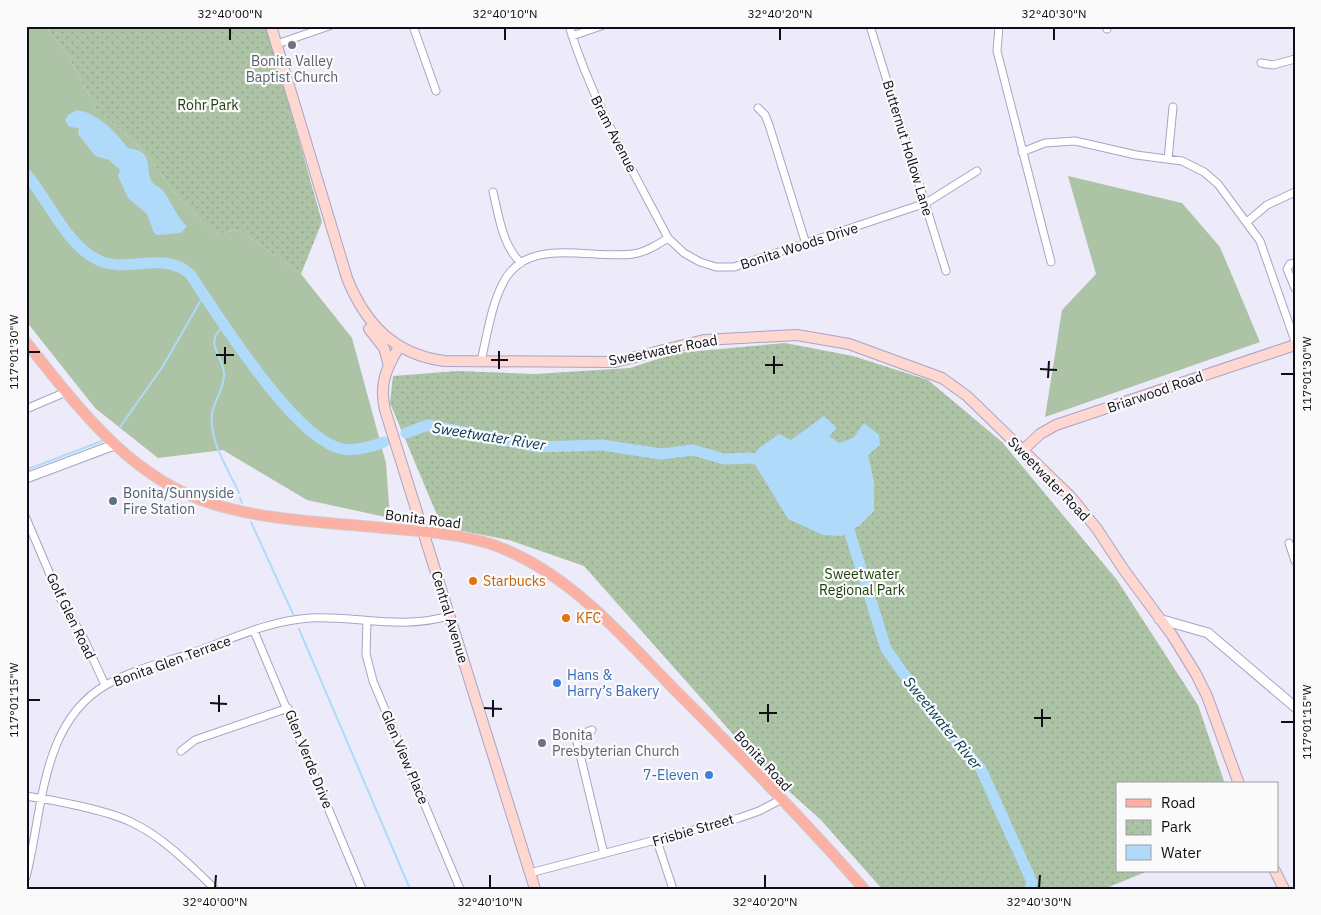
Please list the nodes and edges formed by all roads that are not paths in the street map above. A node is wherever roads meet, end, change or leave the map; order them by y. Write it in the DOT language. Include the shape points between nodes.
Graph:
graph roads {
  1 [pos="272,26"];
  2 [pos="329,26"];
  3 [pos="413,26"];
  4 [pos="569,26"];
  5 [pos="601,26"];
  6 [pos="870,26"];
  7 [pos="999,26"];
  8 [pos="572,36"];
  9 [pos="278,44"];
  10 [pos="1295,59"];
  11 [pos="1261,63"];
  12 [pos="436,91"];
  13 [pos="1173,107"];
  14 [pos="758,108"];
  15 [pos="1022,152"];
  16 [pos="1168,159"];
  17 [pos="977,171"];
  18 [pos="492,192"];
  19 [pos="1295,192"];
  20 [pos="926,203"];
  21 [pos="1247,222"];
  22 [pos="668,238"];
  23 [pos="806,244"];
  24 [pos="1051,262"];
  25 [pos="1295,262"];
  26 [pos="521,263"];
  27 [pos="946,271"];
  28 [pos="347,278"];
  29 [pos="1295,288"];
  30 [pos="1295,341"];
  31 [pos="26,342"];
  32 [pos="1295,346"];
  33 [pos="399,347"];
  34 [pos="481,361"];
  35 [pos="389,366"];
  36 [pos="66,392"];
  37 [pos="26,409"];
  38 [pos="114,445"];
  39 [pos="1022,451"];
  40 [pos="26,478"];
  41 [pos="26,518"];
  42 [pos="424,533"];
  43 [pos="1289,544"];
  44 [pos="1295,561"];
  45 [pos="449,616"];
  46 [pos="1159,619"];
  47 [pos="367,622"];
  48 [pos="254,631"];
  49 [pos="106,685"];
  50 [pos="1295,707"];
  51 [pos="288,708"];
  52 [pos="592,730"];
  53 [pos="181,751"];
  54 [pos="1238,782"];
  55 [pos="26,796"];
  56 [pos="42,799"];
  57 [pos="780,800"];
  58 [pos="657,840"];
  59 [pos="604,854"];
  60 [pos="1276,872"];
  61 [pos="530,873"];
  62 [pos="26,877"];
  63 [pos="212,887"];
  64 [pos="362,889"];
  65 [pos="460,889"];
  66 [pos="535,889"];
  67 [pos="673,889"];
  68 [pos="864,889"];
  69 [pos="1284,889"];
  1 -- 9 [label="main road, Sweetwater Road"];
  2 -- 9 [label="street"];
  3 -- 12 [label="street"];
  4 -- 8 [label="street, Bram Avenue"];
  5 -- 8 [label="street"];
  6 -- 20 [label="street, Butternut Hollow Lane"];
  7 -- 15 [label="street" via="997,51"];
  8 -- 22 [label="street, Bram Avenue" via="596,100"];
  9 -- 28 [label="main road, Sweetwater Road"];
  10 -- 11 [label="street" via="1273,65"];
  13 -- 16 [label="street"];
  14 -- 23 [label="street" via="765,115"];
  15 -- 16 [label="street" via="1045,143 1075,141"];
  15 -- 24 [label="street"];
  16 -- 21 [label="street" via="1191,164 1204,172 1218,184"];
  17 -- 20 [label="street, Bonita Woods Drive"];
  18 -- 26 [label="street" via="507,244"];
  19 -- 21 [label="street" via="1267,205"];
  20 -- 23 [label="street, Bonita Woods Drive"];
  20 -- 27 [label="street, Butternut Hollow Lane"];
  21 -- 30 [label="street" via="1264,250"];
  22 -- 23 [label="street, Bonita Woods Drive" via="692,258 722,268"];
  22 -- 26 [label="street" via="632,254 543,254"];
  25 -- 29 [label="street" via="1287,268"];
  26 -- 34 [label="street" via="506,277 500,289"];
  28 -- 33 [label="main road, Sweetwater Road" via="368,319"];
  28 -- 35 [label="main road" via="344,286 354,311 381,344"];
  31 -- 36 [label="main road, Bonita Road"];
  32 -- 39 [label="main road, Briarwood Road" via="1056,425 1040,434"];
  33 -- 34 [label="main road, Sweetwater Road" via="431,359"];
  33 -- 35 [label="main road, Central Avenue"];
  34 -- 39 [label="main road, Sweetwater Road" via="615,362 704,340 797,334 817,337 849,344 942,378 967,396"];
  35 -- 42 [label="main road, Central Avenue" via="382,381 381,395"];
  36 -- 37 [label="street"];
  36 -- 38 [label="main road, Bonita Road"];
  38 -- 40 [label="street"];
  38 -- 42 [label="main road, Bonita Road" via="170,485 212,504 254,514"];
  39 -- 46 [label="main road, Sweetwater Road" via="1071,497"];
  41 -- 49 [label="street, Golf Glen Road" via="60,598"];
  42 -- 45 [label="main road, Central Avenue"];
  42 -- 57 [label="main road, Bonita Road" via="451,535 496,546 529,561 567,585 604,618"];
  43 -- 44 [label="street"];
  45 -- 47 [label="street, Bonita Glen Terrace" via="409,624"];
  45 -- 61 [label="main road, Central Avenue"];
  46 -- 50 [label="street" via="1208,633"];
  46 -- 54 [label="main road, Sweetwater Road" via="1172,635 1207,696"];
  47 -- 48 [label="street, Bonita Glen Terrace" via="309,618"];
  47 -- 65 [label="street, Glen View Place" via="366,654 373,681"];
  48 -- 49 [label="street, Bonita Glen Terrace"];
  48 -- 51 [label="street, Glen Verde Drive"];
  49 -- 56 [label="street, Bonita Glen Terrace" via="84,703 66,725 50,760"];
  51 -- 53 [label="street" via="194,740"];
  51 -- 64 [label="street, Glen Verde Drive"];
  52 -- 59 [label="street" via="580,735 577,742"];
  55 -- 56 [label="street"];
  56 -- 62 [label="street, Bonita Glen Terrace"];
  56 -- 63 [label="street" via="132,822 171,849"];
  57 -- 58 [label="street, Frisbie Street" via="759,811"];
  57 -- 68 [label="main road, Bonita Road"];
  58 -- 59 [label="street, Frisbie Street"];
  58 -- 67 [label="street"];
  59 -- 61 [label="street, Frisbie Street"];
  60 -- 69 [label="main road"];
  61 -- 66 [label="main road, Central Avenue"];
}
